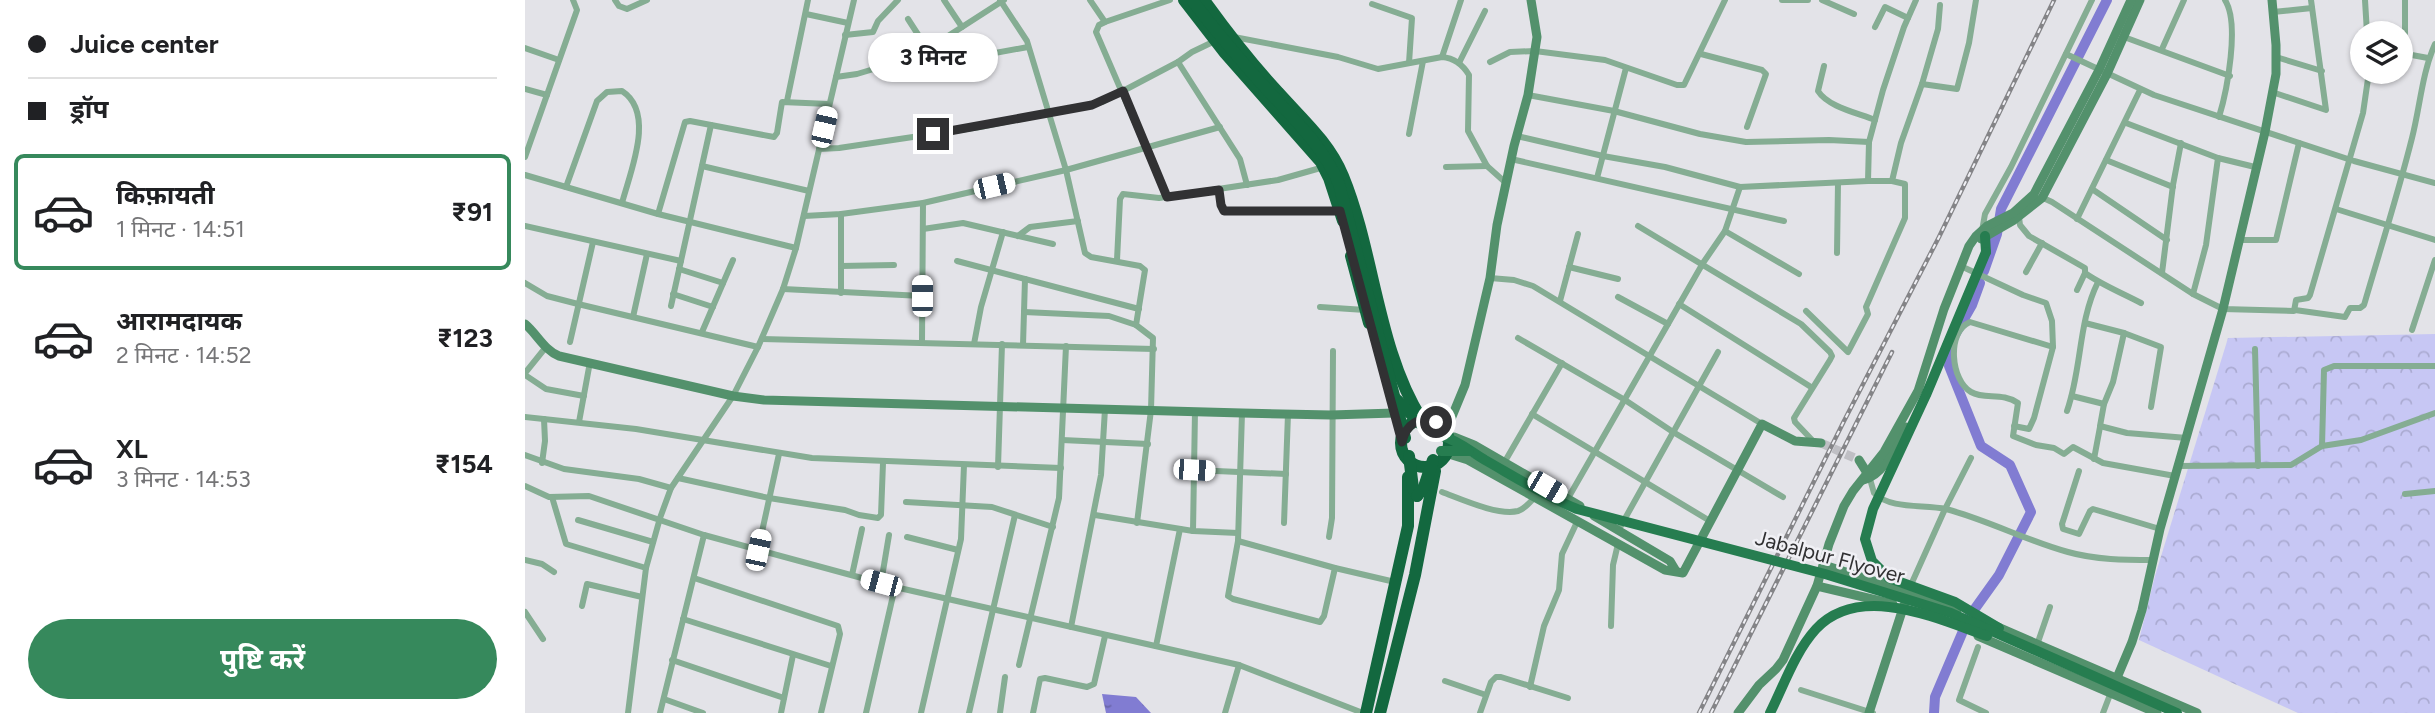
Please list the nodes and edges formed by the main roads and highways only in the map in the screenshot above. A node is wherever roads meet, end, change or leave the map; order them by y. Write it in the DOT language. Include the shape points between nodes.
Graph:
graph roads {
  1 [pos="1184,0"];
  2 [pos="1192,0"];
  3 [pos="1204,0"];
  4 [pos="1985,233"];
  5 [pos="1395,407"];
  6 [pos="1422,422"];
  7 [pos="1446,434"];
  8 [pos="1403,440"];
  9 [pos="1469,451"];
  10 [pos="1408,457"];
  11 [pos="1440,457"];
  12 [pos="1417,496"];
  13 [pos="2016,642"];
  14 [pos="1375,712"];
  15 [pos="1770,713"];
  16 [pos="2177,713"];
  1 -- 5 [label="highway" via="1324,167"];
  2 -- 5 [label="highway, bridge" via="1320,149 1332,169"];
  3 -- 6 [label="highway" via="1277,92 1321,137 1343,176 1395,358"];
  4 -- 13 [label="main road, bridge" via="1986,252 1873,509 1865,539 1872,561 1889,578 1955,602"];
  5 -- 6 [label="highway, bridge"];
  5 -- 8 [label="highway, bridge"];
  6 -- 7 [label="highway"];
  6 -- 8 [label="highway, bridge"];
  7 -- 9 [label="main road, Jabalpur Flyover, bridge"];
  7 -- 11 [label="highway, bridge"];
  8 -- 10 [label="highway, bridge"];
  9 -- 11 [label="main road, Jabalpur Flyover, bridge"];
  9 -- 13 [label="main road, Jabalpur Flyover, bridge" via="1577,509 1906,598"];
  10 -- 11 [label="highway" via="1423,462"];
  10 -- 12 [label="highway, bridge"];
  10 -- 14 [label="highway" via="1408,526"];
  11 -- 12 [label="highway, bridge"];
  11 -- 14 [label="highway" via="1415,575"];
  12 -- 14 [label="highway"];
  13 -- 15 [label="main road, bridge" via="1884,605 1851,608 1830,617 1811,635"];
  13 -- 16 [label="main road, Jabalpur Flyover, bridge"];
}
